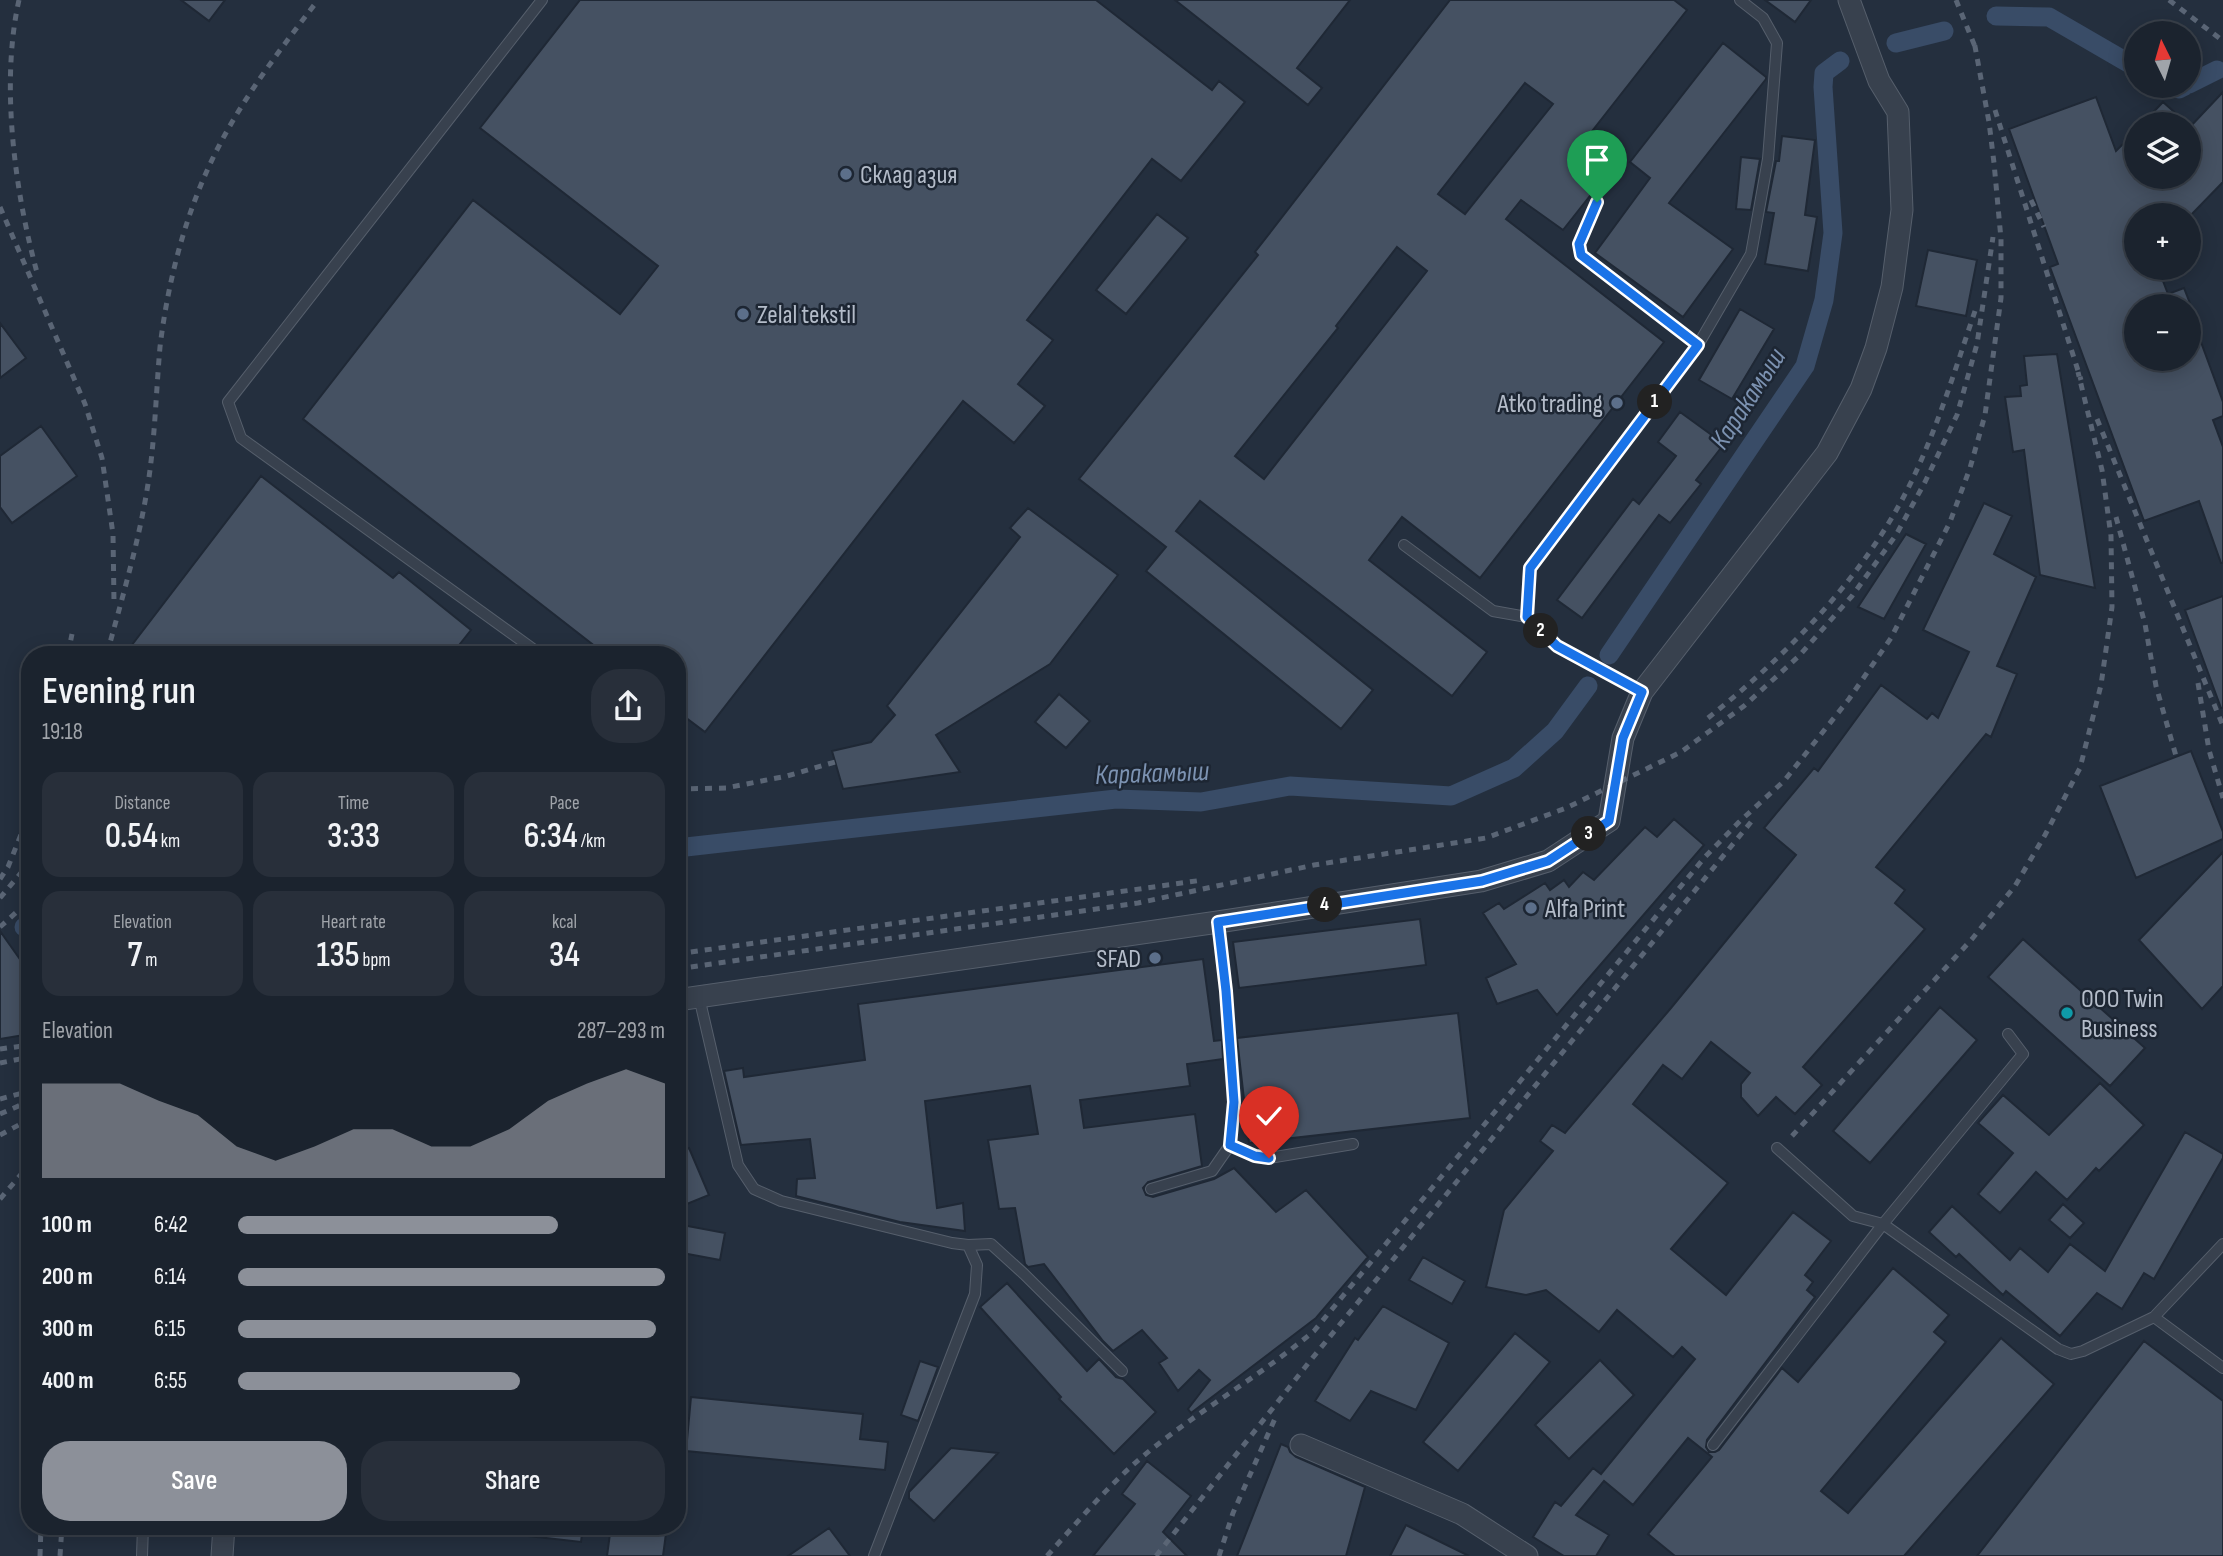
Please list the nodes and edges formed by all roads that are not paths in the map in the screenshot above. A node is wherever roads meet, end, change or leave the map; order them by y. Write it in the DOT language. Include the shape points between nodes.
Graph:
graph roads {
  1 [pos="542,0"];
  2 [pos="1740,0"];
  3 [pos="1849,0"];
  4 [pos="1597,202"];
  5 [pos="1698,345"];
  6 [pos="1404,545"];
  7 [pos="1527,617"];
  8 [pos="529,646"];
  9 [pos="1642,692"];
  10 [pos="1218,922"];
  11 [pos="699,997"];
  12 [pos="686,999"];
  13 [pos="2008,1034"];
  14 [pos="1353,1144"];
  15 [pos="1230,1145"];
  16 [pos="1777,1148"];
  17 [pos="1151,1189"];
  18 [pos="1883,1224"];
  19 [pos="2223,1244"];
  20 [pos="968,1245"];
  21 [pos="2154,1317"];
  22 [pos="2223,1368"];
  23 [pos="1122,1371"];
  24 [pos="1301,1445"];
  25 [pos="1713,1445"];
  26 [pos="143,1535"];
  27 [pos="223,1535"];
  28 [pos="142,1556"];
  29 [pos="222,1556"];
  30 [pos="874,1556"];
  31 [pos="1527,1556"];
  1 -- 8 [label="lane" via="228,402 241,438"];
  2 -- 5 [label="lane" via="1763,18 1777,43 1768,159 1751,254"];
  3 -- 9 [label="street" via="1899,122 1902,210 1892,286 1876,348 1861,389 1827,453"];
  4 -- 5 [label="lane" via="1579,244 1581,255"];
  5 -- 7 [label="lane" via="1530,568"];
  6 -- 7 [label="lane" via="1493,611"];
  7 -- 9 [label="lane" via="1557,646"];
  9 -- 10 [label="street" via="1623,738 1609,821 1548,861 1482,881"];
  10 -- 11 [label="street"];
  10 -- 15 [label="lane" via="1234,1102"];
  11 -- 12 [label="street"];
  11 -- 20 [label="lane" via="738,1165 754,1189 781,1201"];
  13 -- 18 [label="lane" via="2023,1054"];
  14 -- 15 [label="lane" via="1269,1158"];
  15 -- 17 [label="lane" via="1212,1171"];
  16 -- 18 [label="lane" via="1853,1216"];
  18 -- 21 [label="lane" via="2071,1354"];
  18 -- 25 [label="lane"];
  19 -- 21 [label="lane"];
  20 -- 23 [label="lane" via="991,1244"];
  20 -- 30 [label="lane" via="977,1265 975,1294"];
  21 -- 22 [label="lane"];
  24 -- 31 [label="street" via="1462,1514"];
  26 -- 28 [label="lane"];
  27 -- 29 [label="street"];
}
